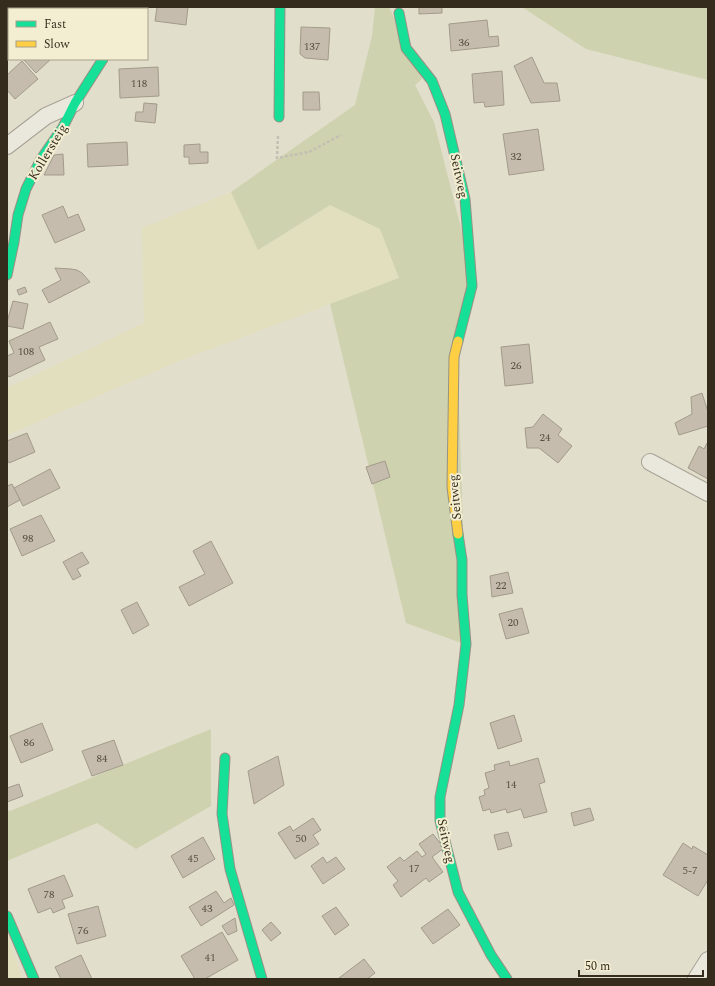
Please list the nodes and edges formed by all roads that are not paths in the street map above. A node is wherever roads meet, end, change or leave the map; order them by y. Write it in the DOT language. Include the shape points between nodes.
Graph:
graph roads {
  1 [pos="280,7"];
  2 [pos="399,13"];
  3 [pos="102,60"];
  4 [pos="75,103"];
  5 [pos="279,117"];
  6 [pos="7,146"];
  7 [pos="7,275"];
  8 [pos="650,462"];
  9 [pos="708,494"];
  10 [pos="225,758"];
  11 [pos="7,916"];
  12 [pos="708,960"];
  13 [pos="34,979"];
  14 [pos="262,979"];
  15 [pos="508,979"];
  16 [pos="696,979"];
  1 -- 5 [label="street"];
  2 -- 15 [label="street, Seitweg" via="406,48 432,81 445,114 465,199 472,286 454,357 452,487 462,560 466,644 459,705 440,797 440,821 458,892 491,955"];
  3 -- 4 [label="street, Kollersteig"];
  4 -- 6 [label="street" via="46,116"];
  4 -- 7 [label="street, Kollersteig" via="26,189 18,215"];
  8 -- 9 [label="street"];
  10 -- 14 [label="street" via="222,814 230,869"];
  11 -- 13 [label="street"];
  12 -- 16 [label="street"];
}
